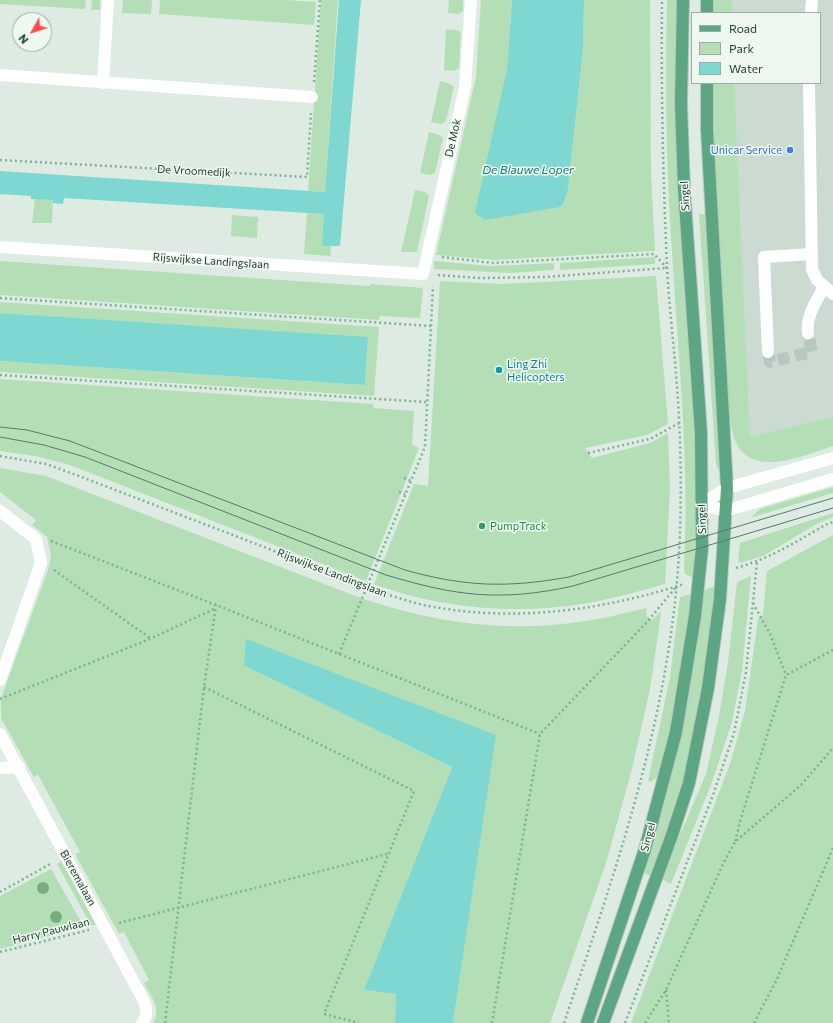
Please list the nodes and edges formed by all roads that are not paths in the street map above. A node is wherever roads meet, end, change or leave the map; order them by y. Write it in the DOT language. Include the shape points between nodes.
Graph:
graph roads {
  1 [pos="108,0"];
  2 [pos="471,0"];
  3 [pos="683,0"];
  4 [pos="707,0"];
  5 [pos="812,0"];
  6 [pos="707,12"];
  7 [pos="811,12"];
  8 [pos="0,75"];
  9 [pos="103,83"];
  10 [pos="707,84"];
  11 [pos="809,84"];
  12 [pos="312,97"];
  13 [pos="0,247"];
  14 [pos="812,254"];
  15 [pos="422,274"];
  16 [pos="829,290"];
  17 [pos="808,333"];
  18 [pos="768,352"];
  19 [pos="833,458"];
  20 [pos="833,479"];
  21 [pos="727,488"];
  22 [pos="701,504"];
  23 [pos="0,511"];
  24 [pos="725,511"];
  25 [pos="0,680"];
  26 [pos="0,734"];
  27 [pos="19,767"];
  28 [pos="0,768"];
  29 [pos="142,1023"];
  30 [pos="587,1023"];
  31 [pos="603,1023"];
  1 -- 9 [label="street"];
  2 -- 15 [label="street, De Mok" via="465,87"];
  3 -- 22 [label="main road, Singel" via="681,104 701,433"];
  4 -- 6 [label="main road"];
  5 -- 7 [label="street"];
  8 -- 9 [label="street"];
  9 -- 12 [label="street"];
  10 -- 21 [label="main road, Singel" via="707,130"];
  11 -- 14 [label="street"];
  13 -- 15 [label="street, Rijswijkse Landingslaan"];
  14 -- 16 [label="street" via="813,275"];
  14 -- 18 [label="street" via="764,257"];
  16 -- 17 [label="street" via="808,320"];
  19 -- 21 [label="street"];
  20 -- 24 [label="street"];
  21 -- 22 [label="street"];
  21 -- 24 [label="main road, Singel"];
  22 -- 24 [label="street"];
  22 -- 30 [label="main road, Singel" via="701,563 676,732 645,849"];
  23 -- 25 [label="street" via="36,539 41,563"];
  24 -- 31 [label="main road, Singel" via="723,572 708,688 689,782"];
  26 -- 27 [label="street, Bieremalaan"];
  27 -- 28 [label="street"];
  27 -- 29 [label="street, Bieremalaan" via="144,1001 147,1009"];
}
